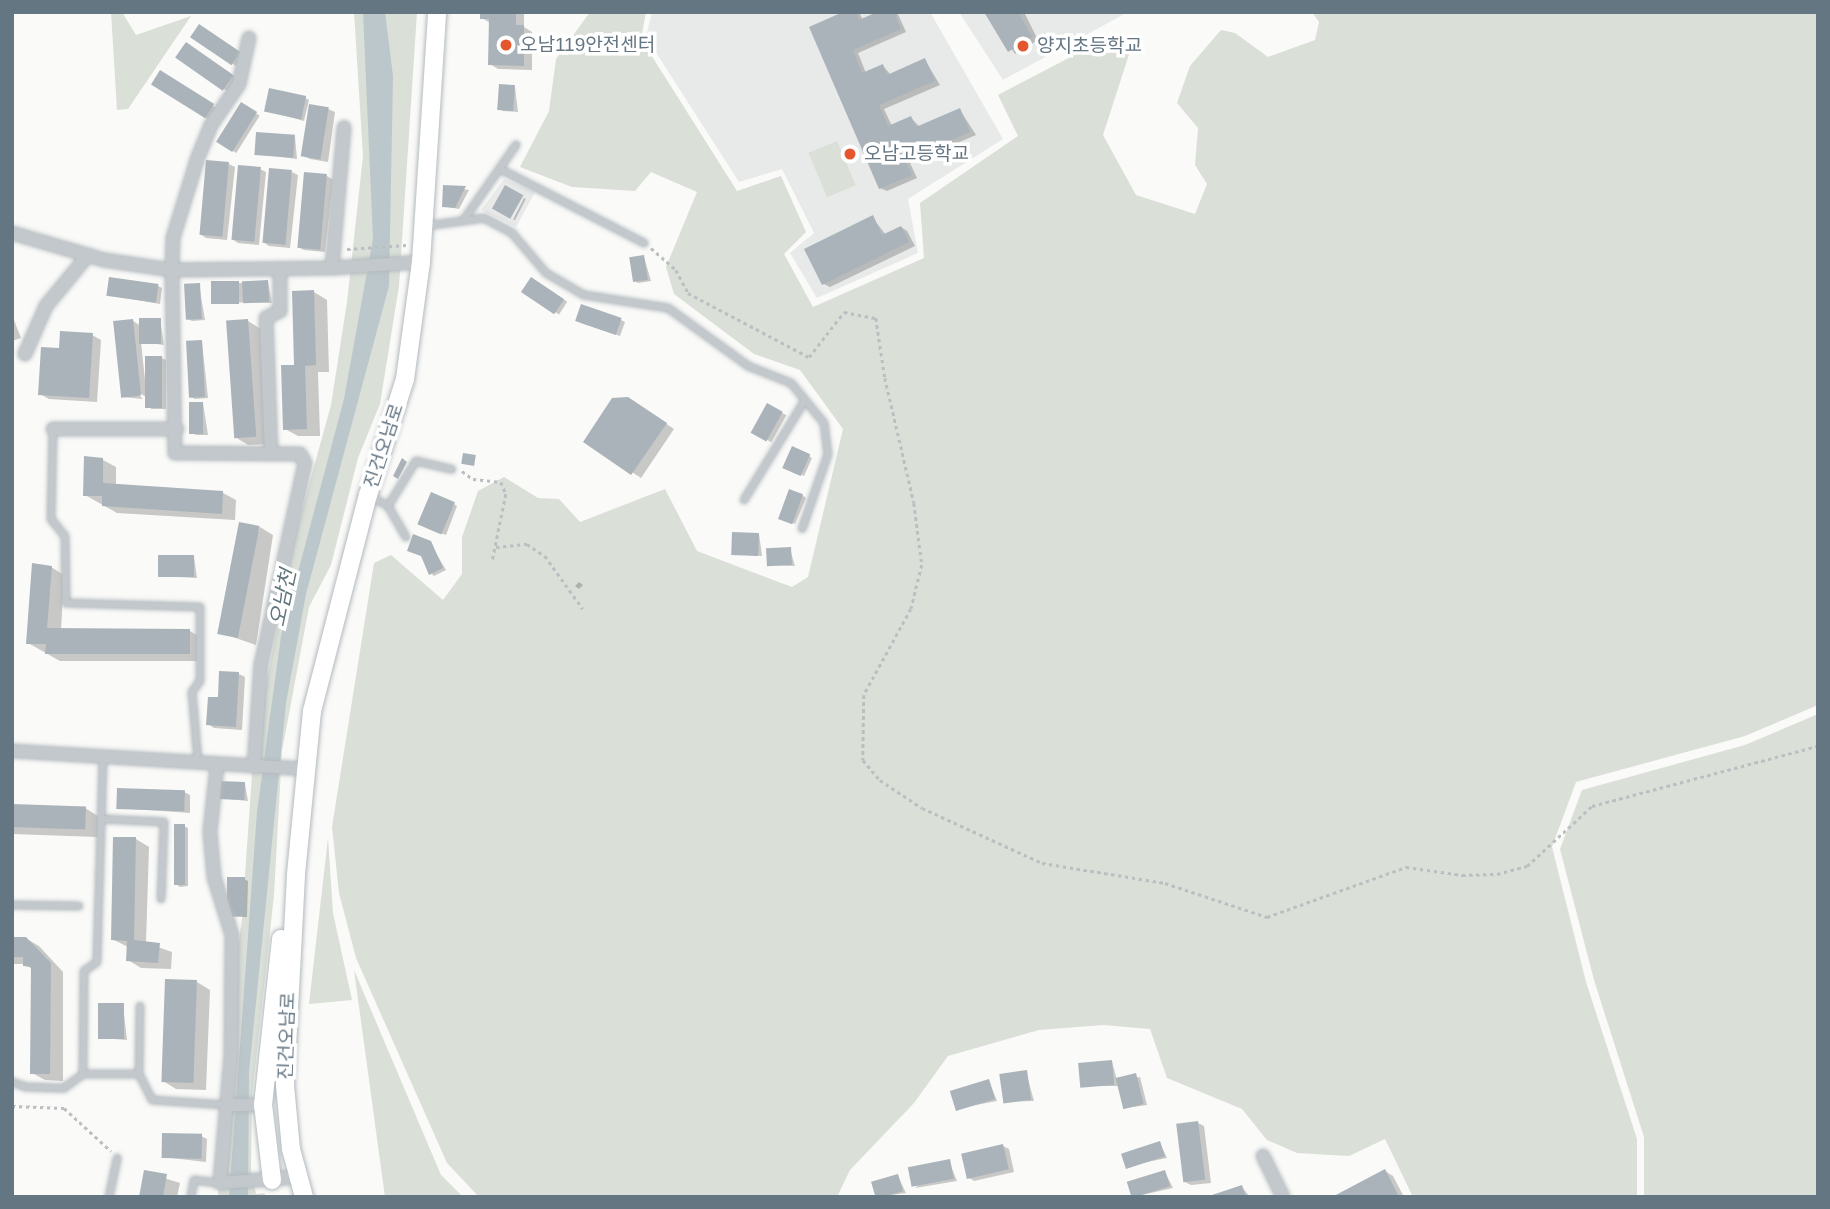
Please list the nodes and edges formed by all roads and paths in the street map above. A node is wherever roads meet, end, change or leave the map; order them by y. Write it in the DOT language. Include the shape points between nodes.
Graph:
graph roads {
  1 [pos="438,12"];
  2 [pos="249,38"];
  3 [pos="344,128"];
  4 [pos="516,145"];
  5 [pos="502,170"];
  6 [pos="463,221"];
  7 [pos="424,227"];
  8 [pos="12,233"];
  9 [pos="644,243"];
  10 [pos="405,246"];
  11 [pos="334,250"];
  12 [pos="88,255"];
  13 [pos="421,262"];
  14 [pos="332,268"];
  15 [pos="280,269"];
  16 [pos="172,270"];
  17 [pos="25,354"];
  18 [pos="805,400"];
  19 [pos="53,429"];
  20 [pos="177,429"];
  21 [pos="271,454"];
  22 [pos="452,469"];
  23 [pos="368,495"];
  24 [pos="744,500"];
  25 [pos="388,506"];
  26 [pos="802,529"];
  27 [pos="406,537"];
  28 [pos="496,547"];
  29 [pos="492,562"];
  30 [pos="583,609"];
  31 [pos="1818,746"];
  32 [pos="12,751"];
  33 [pos="103,755"];
  34 [pos="199,764"];
  35 [pos="217,766"];
  36 [pos="257,767"];
  37 [pos="300,769"];
  38 [pos="101,819"];
  39 [pos="296,874"];
  40 [pos="161,900"];
  41 [pos="12,905"];
  42 [pos="79,906"];
  43 [pos="140,1006"];
  44 [pos="83,1074"];
  45 [pos="139,1074"];
  46 [pos="12,1082"];
  47 [pos="228,1105"];
  48 [pos="262,1105"];
  49 [pos="12,1106"];
  50 [pos="1263,1156"];
  51 [pos="117,1158"];
  52 [pos="298,1177"];
  53 [pos="269,1181"];
  54 [pos="220,1183"];
  55 [pos="109,1197"];
  56 [pos="191,1197"];
  57 [pos="304,1197"];
  58 [pos="1283,1197"];
  1 -- 7 [label="main road, 진건오남로"];
  2 -- 16 [label="street" via="239,84 211,125 197,160 173,238"];
  3 -- 11 [label="street"];
  4 -- 5 [label="lane"];
  5 -- 6 [label="lane"];
  5 -- 9 [label="lane"];
  6 -- 7 [label="lane"];
  6 -- 18 [label="lane" via="484,218 512,233 546,273 583,295 668,308 748,366 790,383"];
  7 -- 13 [label="main road, 진건오남로"];
  8 -- 12 [label="street"];
  9 -- 31 [label="path" via="676,270 688,292 808,357 845,312 876,318 922,565 911,609 864,695 863,760 880,780 922,808 1042,863 1165,883 1267,917 1406,867 1462,875 1497,874 1527,866 1592,806"];
  10 -- 11 [label="path"];
  11 -- 14 [label="street"];
  12 -- 16 [label="street"];
  12 -- 17 [label="street" via="46,306"];
  13 -- 14 [label="street"];
  13 -- 23 [label="main road, 진건오남로" via="405,379"];
  14 -- 15 [label="street"];
  15 -- 16 [label="street"];
  15 -- 21 [label="street" via="280,311 266,318"];
  16 -- 20 [label="street"];
  18 -- 24 [label="lane"];
  18 -- 26 [label="lane" via="824,423 828,454"];
  19 -- 20 [label="street"];
  19 -- 34 [label="lane" via="51,519 65,536 66,603 200,607 200,681 192,692"];
  20 -- 21 [label="street" via="175,453"];
  21 -- 36 [label="street" via="300,454 305,463 261,664"];
  22 -- 25 [label="lane" via="416,461"];
  22 -- 28 [label="path" via="473,479 501,482 506,494"];
  23 -- 25 [label="lane"];
  23 -- 37 [label="main road, 진건오남로"];
  25 -- 27 [label="lane"];
  28 -- 29 [label="path"];
  28 -- 30 [label="path" via="527,544 545,555"];
  32 -- 33 [label="street"];
  33 -- 34 [label="street"];
  33 -- 38 [label="lane"];
  34 -- 35 [label="street"];
  35 -- 36 [label="street"];
  35 -- 47 [label="street" via="210,832 214,877 232,934"];
  36 -- 37 [label="street"];
  37 -- 39 [label="main road, 진건오남로"];
  38 -- 40 [label="lane" via="164,822"];
  38 -- 44 [label="lane" via="97,962 84,971"];
  39 -- 48 [label="main road, 진건오남로" via="271,1000"];
  39 -- 52 [label="main road, 진건오남로" via="285,1085"];
  41 -- 42 [label="lane"];
  43 -- 45 [label="lane"];
  44 -- 45 [label="lane"];
  44 -- 46 [label="lane" via="64,1088"];
  45 -- 47 [label="lane" via="152,1100"];
  47 -- 48 [label="street"];
  47 -- 54 [label="street"];
  48 -- 53 [label="main road, 진건오남로"];
  49 -- 51 [label="path" via="64,1108 96,1133"];
  50 -- 58 [label="street"];
  51 -- 55 [label="lane"];
  52 -- 53 [label="street"];
  52 -- 57 [label="main road, 진건오남로"];
  53 -- 54 [label="street"];
  54 -- 56 [label="lane" via="194,1180"];
}
